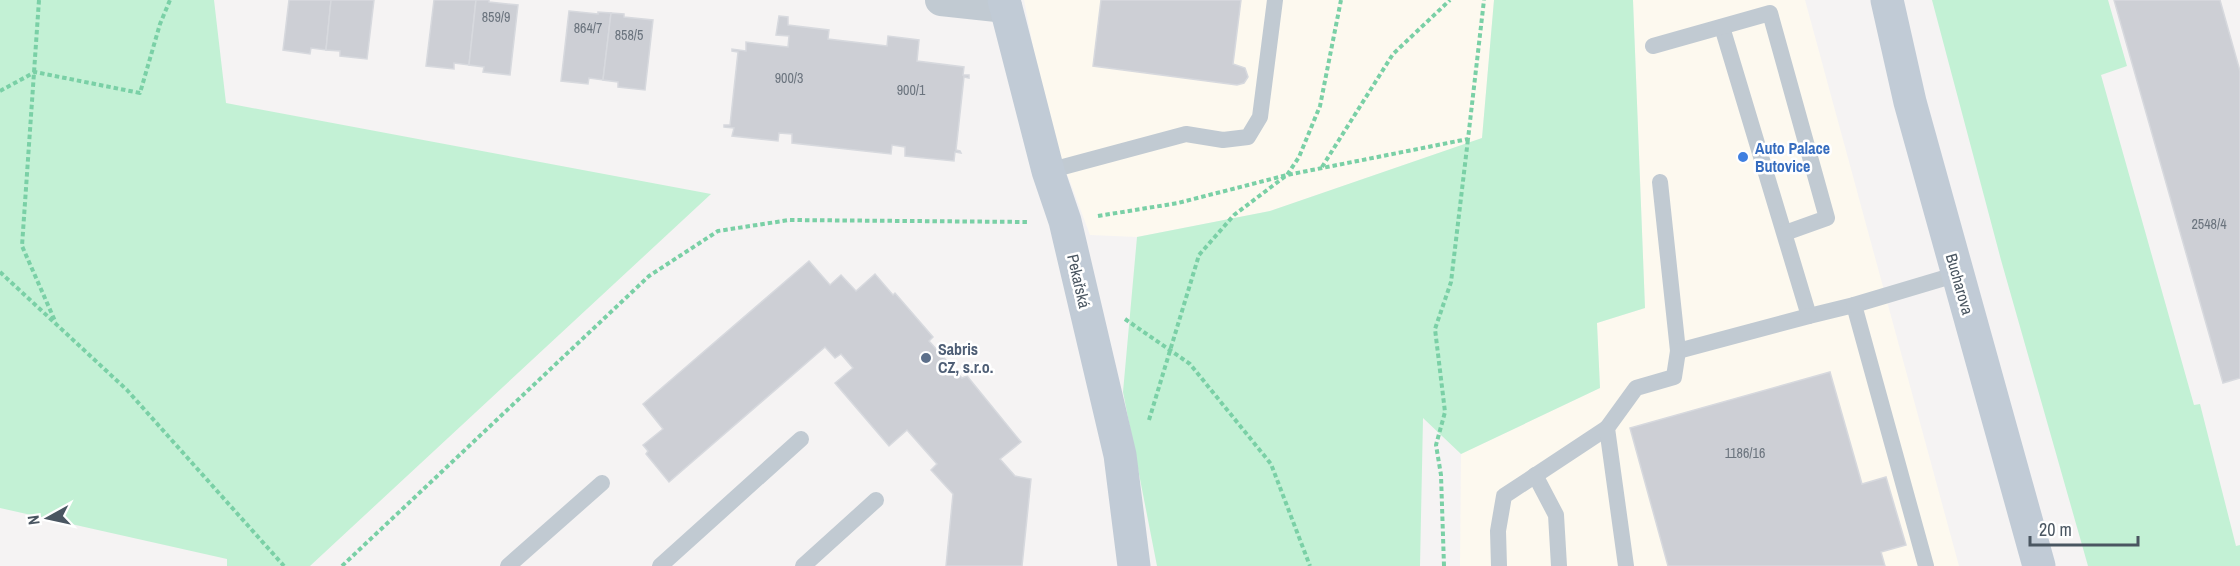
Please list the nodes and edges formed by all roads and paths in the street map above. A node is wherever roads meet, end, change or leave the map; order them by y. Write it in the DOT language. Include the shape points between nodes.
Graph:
graph roads {
  1 [pos="39,0"];
  2 [pos="170,0"];
  3 [pos="941,0"];
  4 [pos="1275,0"];
  5 [pos="1341,0"];
  6 [pos="1450,0"];
  7 [pos="1484,0"];
  8 [pos="1887,0"];
  9 [pos="1005,4"];
  10 [pos="1722,27"];
  11 [pos="1653,46"];
  12 [pos="35,72"];
  13 [pos="0,91"];
  14 [pos="1468,139"];
  15 [pos="1322,168"];
  16 [pos="1048,171"];
  17 [pos="1287,175"];
  18 [pos="1660,182"];
  19 [pos="1065,221"];
  20 [pos="1785,233"];
  21 [pos="0,272"];
  22 [pos="1958,274"];
  23 [pos="1081,288"];
  24 [pos="1854,305"];
  25 [pos="1809,316"];
  26 [pos="57,324"];
  27 [pos="1170,351"];
  28 [pos="1678,351"];
  29 [pos="1607,428"];
  30 [pos="801,439"];
  31 [pos="1120,455"];
  32 [pos="1536,475"];
  33 [pos="602,483"];
  34 [pos="876,500"];
  35 [pos="284,566"];
  36 [pos="342,566"];
  37 [pos="508,566"];
  38 [pos="660,566"];
  39 [pos="803,566"];
  40 [pos="1134,566"];
  41 [pos="1310,566"];
  42 [pos="1444,566"];
  43 [pos="1499,566"];
  44 [pos="1559,566"];
  45 [pos="1626,566"];
  46 [pos="1926,566"];
  47 [pos="2039,566"];
  1 -- 12 [label="path"];
  2 -- 12 [label="path" via="140,93"];
  3 -- 9 [label="street"];
  4 -- 16 [label="lane" via="1260,117 1248,137 1223,140 1185,134"];
  5 -- 17 [label="path" via="1320,106 1299,157"];
  6 -- 15 [label="path" via="1393,54"];
  7 -- 14 [label="path"];
  8 -- 22 [label="street, Bucharova" via="1910,102"];
  9 -- 16 [label="street, Pekařská"];
  10 -- 11 [label="lane"];
  10 -- 20 [label="lane"];
  10 -- 20 [label="lane" via="1770,13 1827,218"];
  12 -- 13 [label="path"];
  12 -- 26 [label="path" via="22,246"];
  14 -- 15 [label="path"];
  14 -- 42 [label="path" via="1451,282 1435,329 1445,412 1437,446"];
  15 -- 17 [label="path"];
  16 -- 19 [label="street, Pekařská"];
  17 -- 19 [label="path" via="1178,203"];
  17 -- 27 [label="path" via="1234,215 1199,255"];
  18 -- 28 [label="lane"];
  19 -- 23 [label="street, Pekařská"];
  19 -- 36 [label="path" via="789,219 718,231 649,276"];
  20 -- 25 [label="lane"];
  21 -- 26 [label="path"];
  22 -- 24 [label="lane"];
  22 -- 47 [label="street, Bucharova"];
  23 -- 27 [label="path"];
  23 -- 31 [label="street, Pekařská"];
  24 -- 25 [label="lane"];
  24 -- 46 [label="lane"];
  25 -- 28 [label="lane"];
  26 -- 35 [label="path" via="127,390"];
  27 -- 31 [label="path" via="1141,446"];
  27 -- 41 [label="path" via="1190,364 1271,464"];
  28 -- 29 [label="lane" via="1674,377 1636,388"];
  29 -- 32 [label="lane"];
  29 -- 45 [label="lane"];
  30 -- 38 [label="lane"];
  31 -- 40 [label="street, Pekařská"];
  32 -- 43 [label="lane" via="1504,496 1498,531"];
  32 -- 44 [label="lane" via="1556,515"];
  33 -- 37 [label="lane"];
  34 -- 39 [label="lane"];
}
